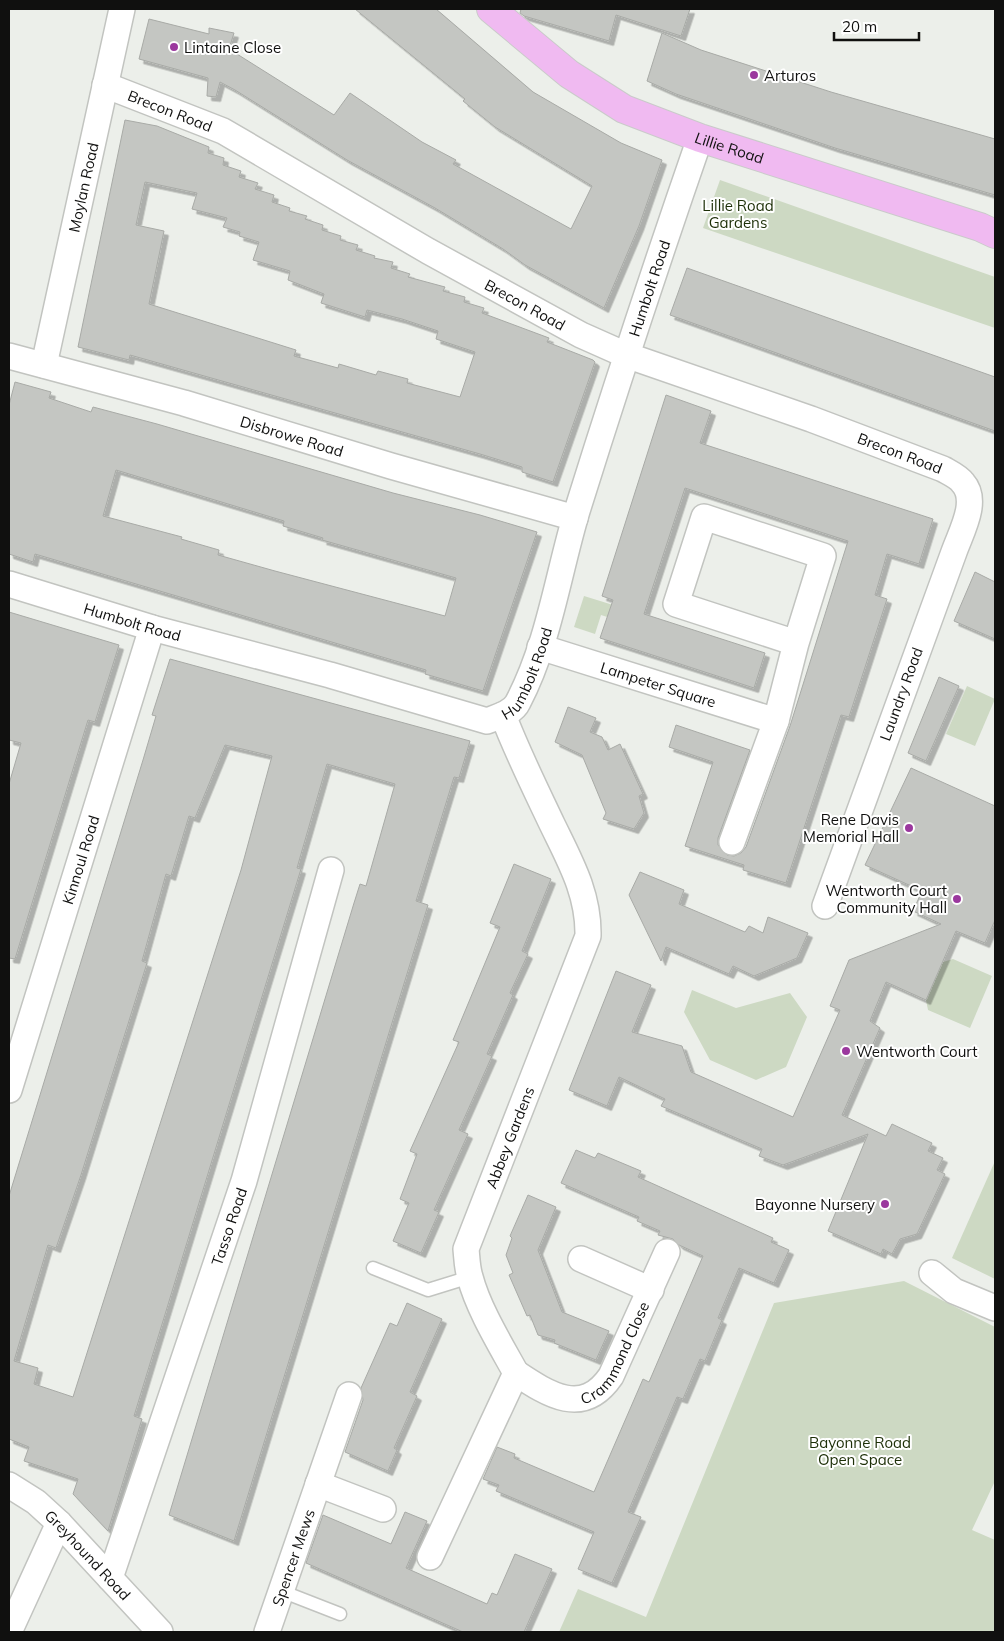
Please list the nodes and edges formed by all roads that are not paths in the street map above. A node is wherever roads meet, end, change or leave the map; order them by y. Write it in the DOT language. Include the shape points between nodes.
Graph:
graph roads {
  1 [pos="122,9"];
  2 [pos="491,9"];
  3 [pos="105,85"];
  4 [pos="700,138"];
  5 [pos="995,234"];
  6 [pos="626,355"];
  7 [pos="9,356"];
  8 [pos="44,365"];
  9 [pos="963,482"];
  10 [pos="575,518"];
  11 [pos="9,584"];
  12 [pos="152,628"];
  13 [pos="796,643"];
  14 [pos="540,647"];
  15 [pos="504,714"];
  16 [pos="776,721"];
  17 [pos="732,842"];
  18 [pos="331,870"];
  19 [pos="825,906"];
  20 [pos="9,1090"];
  21 [pos="667,1252"];
  22 [pos="581,1258"];
  23 [pos="372,1268"];
  24 [pos="932,1272"];
  25 [pos="470,1277"];
  26 [pos="651,1290"];
  27 [pos="995,1308"];
  28 [pos="516,1373"];
  29 [pos="349,1395"];
  30 [pos="318,1484"];
  31 [pos="9,1485"];
  32 [pos="383,1509"];
  33 [pos="59,1522"];
  34 [pos="430,1557"];
  35 [pos="110,1578"];
  36 [pos="281,1591"];
  37 [pos="340,1614"];
  38 [pos="10,1624"];
  39 [pos="160,1632"];
  40 [pos="267,1632"];
  1 -- 3 [label="street, Moylan Road"];
  2 -- 4 [label="main road, Lillie Road" via="568,74 624,109"];
  3 -- 6 [label="street, Brecon Road" via="223,131 428,251 581,335"];
  3 -- 8 [label="street, Moylan Road"];
  4 -- 5 [label="main road, Lillie Road"];
  4 -- 6 [label="street, Humbolt Road"];
  6 -- 9 [label="street, Brecon Road" via="944,469"];
  6 -- 10 [label="street, Humbolt Road"];
  7 -- 8 [label="street, Disbrowe Road"];
  8 -- 10 [label="street, Disbrowe Road"];
  9 -- 19 [label="street, Laundry Road" via="970,504 957,544"];
  10 -- 14 [label="street, Humbolt Road"];
  11 -- 12 [label="street, Humbolt Road"];
  12 -- 15 [label="street, Humbolt Road" via="487,720"];
  12 -- 20 [label="street, Kinnoul Road"];
  13 -- 13 [label="street" via="676,604 704,517 823,556"];
  13 -- 16 [label="street"];
  14 -- 15 [label="street, Humbolt Road" via="518,704"];
  14 -- 16 [label="street, Lampeter Square"];
  15 -- 25 [label="street, Abbey Gardens" via="514,744 579,880 589,914 588,936 466,1249"];
  16 -- 17 [label="street"];
  18 -- 35 [label="street, Tasso Road" via="244,1182"];
  21 -- 26 [label="street, Crammond Close"];
  22 -- 26 [label="street, Crammond Close"];
  23 -- 25 [label="lane" via="428,1290"];
  24 -- 27 [label="street" via="954,1290"];
  25 -- 28 [label="street, Abbey Gardens"];
  26 -- 28 [label="street, Crammond Close" via="611,1376 603,1388 590,1397 570,1400 538,1388"];
  28 -- 34 [label="street"];
  29 -- 30 [label="street, Spencer Mews"];
  30 -- 32 [label="street"];
  30 -- 36 [label="street, Spencer Mews"];
  31 -- 33 [label="street, Greyhound Road"];
  33 -- 35 [label="street, Greyhound Road"];
  33 -- 38 [label="street"];
  35 -- 39 [label="street, Greyhound Road"];
  36 -- 37 [label="lane"];
  36 -- 40 [label="street, Spencer Mews"];
}
